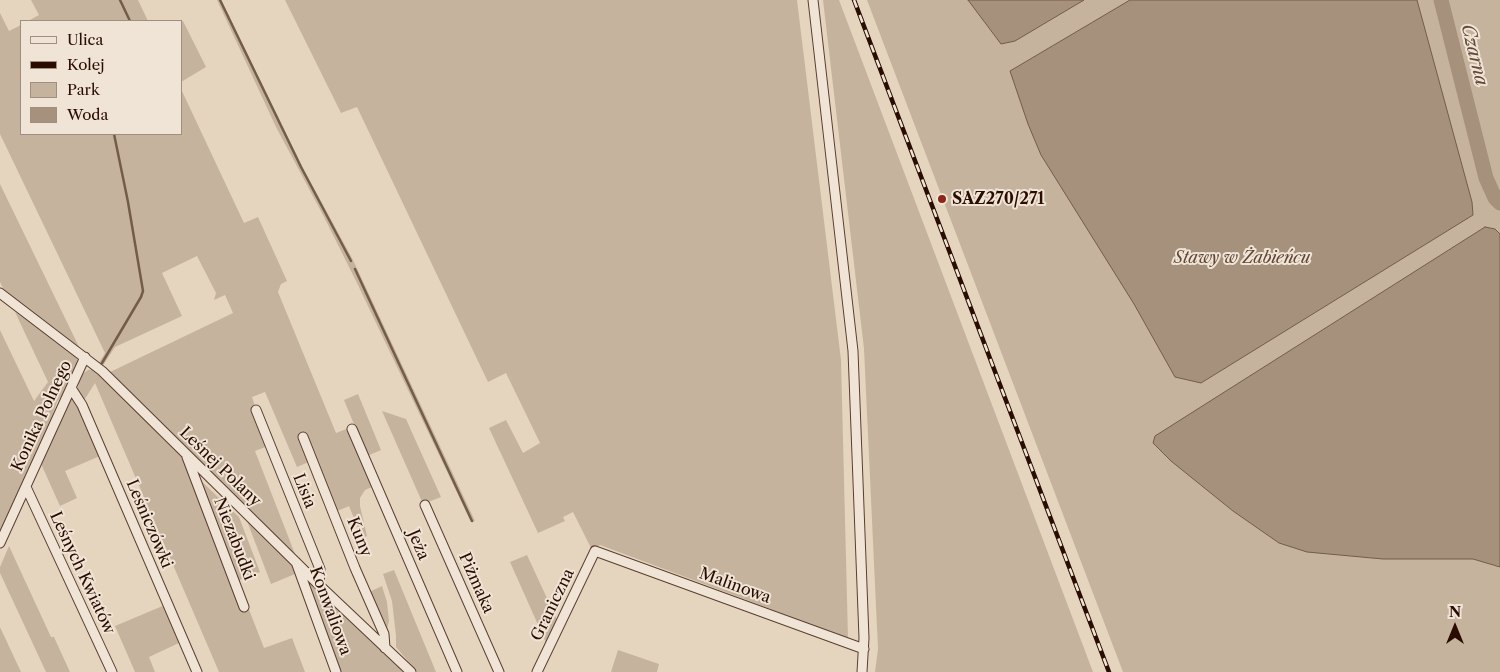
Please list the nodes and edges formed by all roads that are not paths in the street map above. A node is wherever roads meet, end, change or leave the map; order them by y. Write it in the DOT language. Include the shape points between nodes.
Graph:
graph roads {
  1 [pos="812,0"];
  2 [pos="0,293"];
  3 [pos="86,357"];
  4 [pos="71,388"];
  5 [pos="256,410"];
  6 [pos="352,429"];
  7 [pos="303,437"];
  8 [pos="186,454"];
  9 [pos="26,487"];
  10 [pos="425,505"];
  11 [pos="0,543"];
  12 [pos="595,551"];
  13 [pos="295,560"];
  14 [pos="319,585"];
  15 [pos="244,607"];
  16 [pos="385,648"];
  17 [pos="864,649"];
  18 [pos="112,672"];
  19 [pos="197,672"];
  20 [pos="336,672"];
  21 [pos="411,672"];
  22 [pos="457,672"];
  23 [pos="499,672"];
  24 [pos="538,672"];
  25 [pos="862,672"];
  1 -- 17 [label="street" via="853,351"];
  2 -- 3 [label="street, Leśnej Polany"];
  3 -- 4 [label="street, Konika Polnego"];
  3 -- 8 [label="street, Leśnej Polany"];
  4 -- 9 [label="street, Konika Polnego"];
  4 -- 19 [label="street, Leśniczówki" via="82,406"];
  5 -- 14 [label="street, Lisia" via="320,570"];
  6 -- 22 [label="street, Jeża"];
  7 -- 16 [label="street, Kuny" via="384,634"];
  8 -- 13 [label="street, Leśnej Polany"];
  8 -- 15 [label="street, Niezabudki"];
  9 -- 11 [label="street, Konika Polnego"];
  9 -- 18 [label="street, Leśnych Kwiatów"];
  10 -- 23 [label="street, Piżmaka"];
  12 -- 17 [label="street, Malinowa"];
  12 -- 24 [label="street, Graniczna"];
  13 -- 14 [label="street, Leśnej Polany"];
  13 -- 20 [label="street, Konwaliowa"];
  14 -- 16 [label="street, Leśnej Polany"];
  16 -- 21 [label="street, Leśnej Polany"];
  17 -- 25 [label="street"];
}
